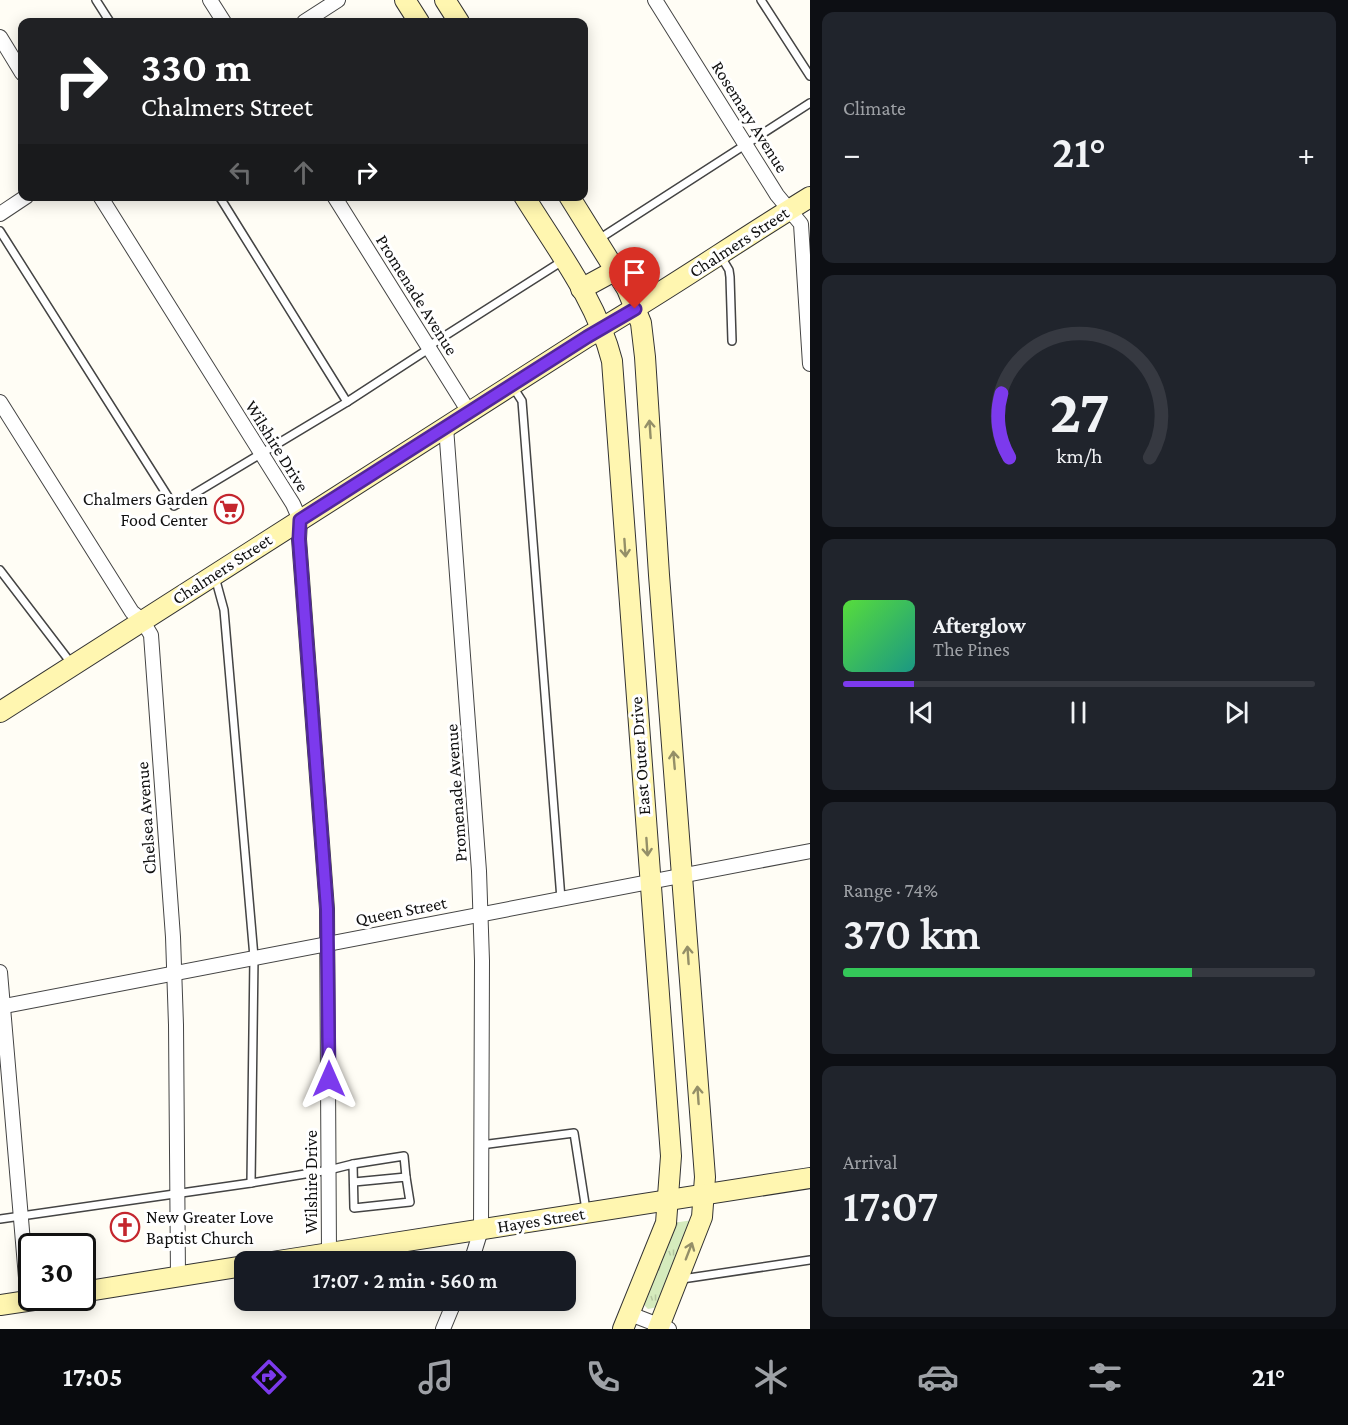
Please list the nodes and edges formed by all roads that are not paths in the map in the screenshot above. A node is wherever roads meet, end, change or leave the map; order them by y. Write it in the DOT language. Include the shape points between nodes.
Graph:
graph roads {
  1 [pos="96,0"];
  2 [pos="210,0"];
  3 [pos="338,0"];
  4 [pos="405,0"];
  5 [pos="445,0"];
  6 [pos="655,0"];
  7 [pos="761,0"];
  8 [pos="107,18"];
  9 [pos="221,18"];
  10 [pos="310,18"];
  11 [pos="416,18"];
  12 [pos="456,18"];
  13 [pos="0,37"];
  14 [pos="18,66"];
  15 [pos="810,76"];
  16 [pos="810,103"];
  17 [pos="746,145"];
  18 [pos="810,197"];
  19 [pos="20,201"];
  20 [pos="103,201"];
  21 [pos="222,201"];
  22 [pos="337,201"];
  23 [pos="527,201"];
  24 [pos="572,201"];
  25 [pos="789,209"];
  26 [pos="0,214"];
  27 [pos="0,231"];
  28 [pos="597,240"];
  29 [pos="720,255"];
  30 [pos="564,260"];
  31 [pos="616,270"];
  32 [pos="807,287"];
  33 [pos="581,289"];
  34 [pos="635,309"];
  35 [pos="602,328"];
  36 [pos="732,341"];
  37 [pos="429,347"];
  38 [pos="645,357"];
  39 [pos="612,361"];
  40 [pos="810,364"];
  41 [pos="512,385"];
  42 [pos="0,402"];
  43 [pos="347,402"];
  44 [pos="469,412"];
  45 [pos="446,427"];
  46 [pos="261,453"];
  47 [pos="653,487"];
  48 [pos="621,489"];
  49 [pos="300,520"];
  50 [pos="0,570"];
  51 [pos="214,575"];
  52 [pos="142,620"];
  53 [pos="72,665"];
  54 [pos="0,711"];
  55 [pos="810,851"];
  56 [pos="683,876"];
  57 [pos="649,882"];
  58 [pos="561,899"];
  59 [pos="481,914"];
  60 [pos="328,943"];
  61 [pos="254,957"];
  62 [pos="0,972"];
  63 [pos="174,973"];
  64 [pos="1,1006"];
  65 [pos="692,1013"];
  66 [pos="660,1017"];
  67 [pos="481,1145"];
  68 [pos="702,1153"];
  69 [pos="671,1156"];
  70 [pos="353,1164"];
  71 [pos="329,1170"];
  72 [pos="406,1177"];
  73 [pos="810,1178"];
  74 [pos="354,1182"];
  75 [pos="251,1183"];
  76 [pos="177,1194"];
  77 [pos="705,1195"];
  78 [pos="667,1201"];
  79 [pos="587,1212"];
  80 [pos="21,1216"];
  81 [pos="0,1219"];
  82 [pos="481,1230"];
  83 [pos="24,1233"];
  84 [pos="329,1251"];
  85 [pos="336,1251"];
  86 [pos="474,1251"];
  87 [pos="810,1260"];
  88 [pos="234,1268"];
  89 [pos="178,1276"];
  90 [pos="678,1280"];
  91 [pos="96,1290"];
  92 [pos="18,1302"];
  93 [pos="0,1305"];
  94 [pos="450,1311"];
  95 [pos="626,1322"];
  96 [pos="662,1328"];
  97 [pos="443,1329"];
  1 -- 8 [label="lane"];
  2 -- 9 [label="street"];
  3 -- 10 [label="street"];
  4 -- 11 [label="street"];
  5 -- 12 [label="street"];
  6 -- 17 [label="street, Rosemary Avenue"];
  7 -- 15 [label="lane"];
  13 -- 14 [label="street"];
  16 -- 17 [label="lane"];
  17 -- 25 [label="street, Rosemary Avenue"];
  17 -- 28 [label="lane"];
  18 -- 25 [label="street, Chalmers Street"];
  19 -- 26 [label="street"];
  20 -- 46 [label="street, Wilshire Drive"];
  21 -- 43 [label="lane"];
  22 -- 37 [label="street, Promenade Avenue"];
  23 -- 30 [label="street, East Outer Drive"];
  24 -- 28 [label="street, East Outer Drive"];
  25 -- 29 [label="street, Chalmers Street"];
  25 -- 32 [label="street, Rosemary Avenue" via="801,224"];
  27 -- 46 [label="lane" via="174,506"];
  28 -- 31 [label="street, East Outer Drive"];
  29 -- 34 [label="street, Chalmers Street"];
  29 -- 36 [label="lane" via="729,270"];
  30 -- 33 [label="street, East Outer Drive"];
  30 -- 37 [label="lane"];
  31 -- 33 [label="street"];
  31 -- 34 [label="street, East Outer Drive"];
  32 -- 40 [label="street, Rosemary Avenue"];
  33 -- 35 [label="street, East Outer Drive"];
  34 -- 35 [label="street, Chalmers Street"];
  34 -- 38 [label="street, East Outer Drive"];
  35 -- 39 [label="street, East Outer Drive"];
  35 -- 41 [label="street, Chalmers Street"];
  37 -- 43 [label="lane"];
  37 -- 44 [label="street, Promenade Avenue"];
  38 -- 39 [label="street"];
  47 -- 38 [label="street, East Outer Drive, one-way"];
  39 -- 48 [label="street, East Outer Drive"];
  41 -- 44 [label="street, Chalmers Street"];
  41 -- 58 [label="lane" via="522,400"];
  42 -- 52 [label="street, Chelsea Avenue" via="132,612"];
  43 -- 46 [label="lane"];
  44 -- 45 [label="street, Chalmers Street"];
  45 -- 49 [label="street, Chalmers Street"];
  45 -- 59 [label="street, Promenade Avenue"];
  46 -- 49 [label="street, Wilshire Drive"];
  47 -- 48 [label="street"];
  56 -- 47 [label="street, East Outer Drive, one-way"];
  48 -- 57 [label="street, East Outer Drive, one-way"];
  49 -- 51 [label="street, Chalmers Street"];
  49 -- 60 [label="street, Wilshire Drive"];
  50 -- 53 [label="lane"];
  51 -- 52 [label="street, Chalmers Street"];
  51 -- 61 [label="lane" via="224,610"];
  52 -- 53 [label="street, Chalmers Street"];
  52 -- 63 [label="street, Chelsea Avenue" via="151,635"];
  53 -- 54 [label="street, Chalmers Street"];
  55 -- 56 [label="street, Queen Street"];
  56 -- 57 [label="street, Queen Street"];
  65 -- 56 [label="street, East Outer Drive, one-way"];
  57 -- 58 [label="street, Queen Street"];
  57 -- 66 [label="street, East Outer Drive"];
  58 -- 59 [label="street, Queen Street"];
  59 -- 60 [label="street, Queen Street"];
  59 -- 67 [label="street, Promenade Avenue"];
  60 -- 61 [label="street, Queen Street"];
  60 -- 71 [label="street, Wilshire Drive"];
  61 -- 63 [label="street, Queen Street"];
  61 -- 75 [label="lane"];
  62 -- 64 [label="street"];
  63 -- 64 [label="street, Queen Street"];
  63 -- 76 [label="street, Chelsea Avenue"];
  64 -- 80 [label="street"];
  65 -- 66 [label="street" via="674,1009"];
  68 -- 65 [label="street, East Outer Drive, one-way"];
  66 -- 69 [label="street, East Outer Drive"];
  67 -- 79 [label="lane" via="574,1133"];
  67 -- 82 [label="street, Promenade Avenue"];
  68 -- 69 [label="street"];
  68 -- 77 [label="street, East Outer Drive"];
  69 -- 78 [label="street, East Outer Drive"];
  70 -- 71 [label="lane"];
  70 -- 72 [label="lane" via="404,1156"];
  70 -- 74 [label="lane"];
  71 -- 75 [label="lane"];
  71 -- 84 [label="street, Wilshire Drive"];
  72 -- 74 [label="lane"];
  72 -- 74 [label="lane" via="410,1202 354,1208"];
  73 -- 77 [label="street, Hayes Street"];
  75 -- 76 [label="lane"];
  76 -- 80 [label="lane"];
  76 -- 89 [label="street, Chelsea Avenue"];
  77 -- 78 [label="street, Hayes Street"];
  90 -- 77 [label="street, East Outer Drive, one-way" via="702,1217"];
  78 -- 79 [label="street, Hayes Street"];
  78 -- 95 [label="street, East Outer Drive" via="666,1222"];
  79 -- 82 [label="street, Hayes Street"];
  80 -- 81 [label="lane"];
  80 -- 83 [label="street"];
  82 -- 85 [label="street, Hayes Street"];
  82 -- 86 [label="street, Promenade Avenue"];
  87 -- 90 [label="lane"];
  88 -- 89 [label="street"];
  89 -- 91 [label="street"];
  90 -- 96 [label="street, East Outer Drive"];
  92 -- 93 [label="street"];
  94 -- 97 [label="street"];
  95 -- 96 [label="street"];
}
